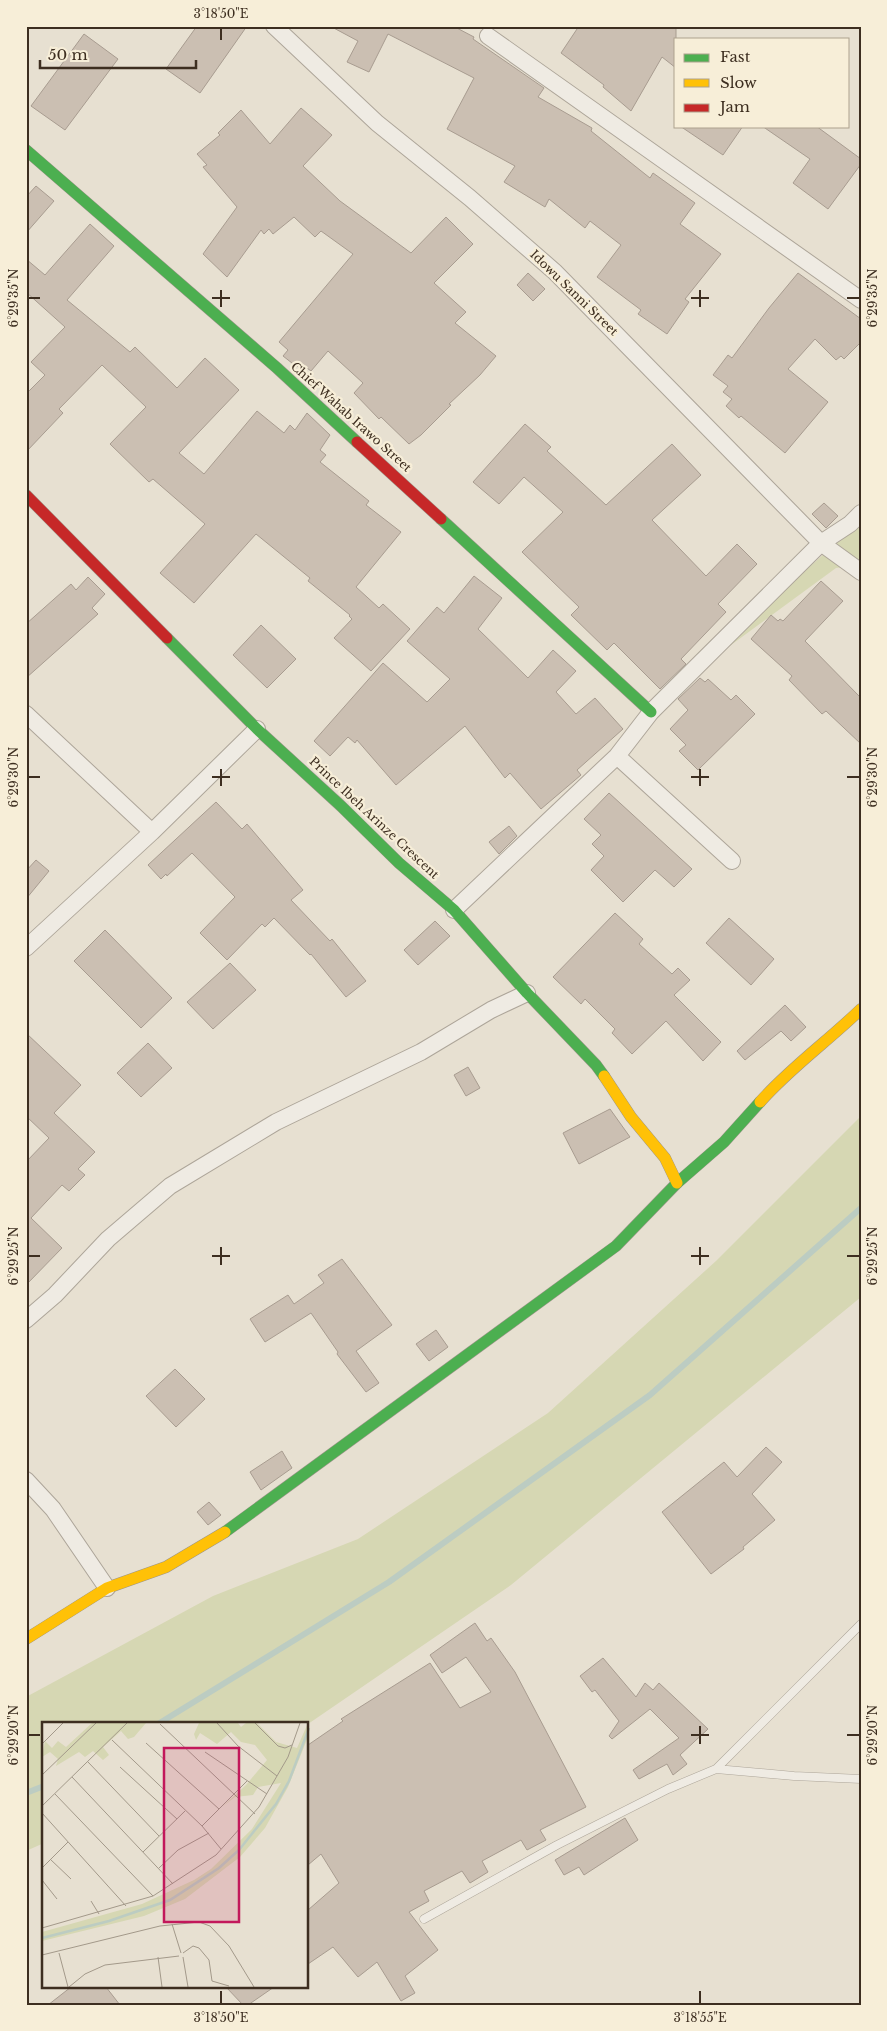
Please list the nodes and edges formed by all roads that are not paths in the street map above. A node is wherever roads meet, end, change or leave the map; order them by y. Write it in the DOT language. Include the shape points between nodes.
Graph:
graph roads {
  1 [pos="274,26"];
  2 [pos="488,36"];
  3 [pos="26,150"];
  4 [pos="861,300"];
  5 [pos="26,495"];
  6 [pos="861,513"];
  7 [pos="821,543"];
  8 [pos="861,572"];
  9 [pos="651,712"];
  10 [pos="26,714"];
  11 [pos="257,729"];
  12 [pos="617,756"];
  13 [pos="152,832"];
  14 [pos="732,861"];
  15 [pos="454,910"];
  16 [pos="26,948"];
  17 [pos="527,993"];
  18 [pos="861,1009"];
  19 [pos="677,1183"];
  20 [pos="26,1320"];
  21 [pos="26,1480"];
  22 [pos="108,1588"];
  23 [pos="861,1624"];
  24 [pos="26,1639"];
  25 [pos="716,1769"];
  26 [pos="861,1779"];
  27 [pos="424,1919"];
  1 -- 7 [label="street, Idowu Sanni Street" via="377,123 555,272"];
  2 -- 4 [label="street"];
  3 -- 9 [label="street, Chief Wahab Irawo Street" via="284,374"];
  5 -- 11 [label="street, Prince Ibeh Arinze Crescent"];
  6 -- 7 [label="street"];
  7 -- 8 [label="street, Idowu Sanni Street"];
  7 -- 9 [label="street"];
  9 -- 12 [label="street"];
  10 -- 13 [label="street"];
  11 -- 13 [label="street"];
  11 -- 15 [label="street, Prince Ibeh Arinze Crescent" via="399,863"];
  12 -- 14 [label="street"];
  12 -- 15 [label="street"];
  13 -- 16 [label="street"];
  15 -- 17 [label="street, Prince Ibeh Arinze Crescent"];
  17 -- 19 [label="street, Prince Ibeh Arinze Crescent" via="596,1065 631,1117 665,1158"];
  17 -- 20 [label="street" via="491,1010 421,1052 276,1122 170,1186 108,1239 55,1295"];
  18 -- 19 [label="street" via="777,1083 724,1142"];
  19 -- 22 [label="street" via="616,1246 223,1534 166,1567"];
  21 -- 22 [label="street" via="53,1509"];
  22 -- 24 [label="street"];
  23 -- 25 [label="lane"];
  25 -- 26 [label="lane"];
  25 -- 27 [label="lane" via="668,1789 557,1845"];
}
